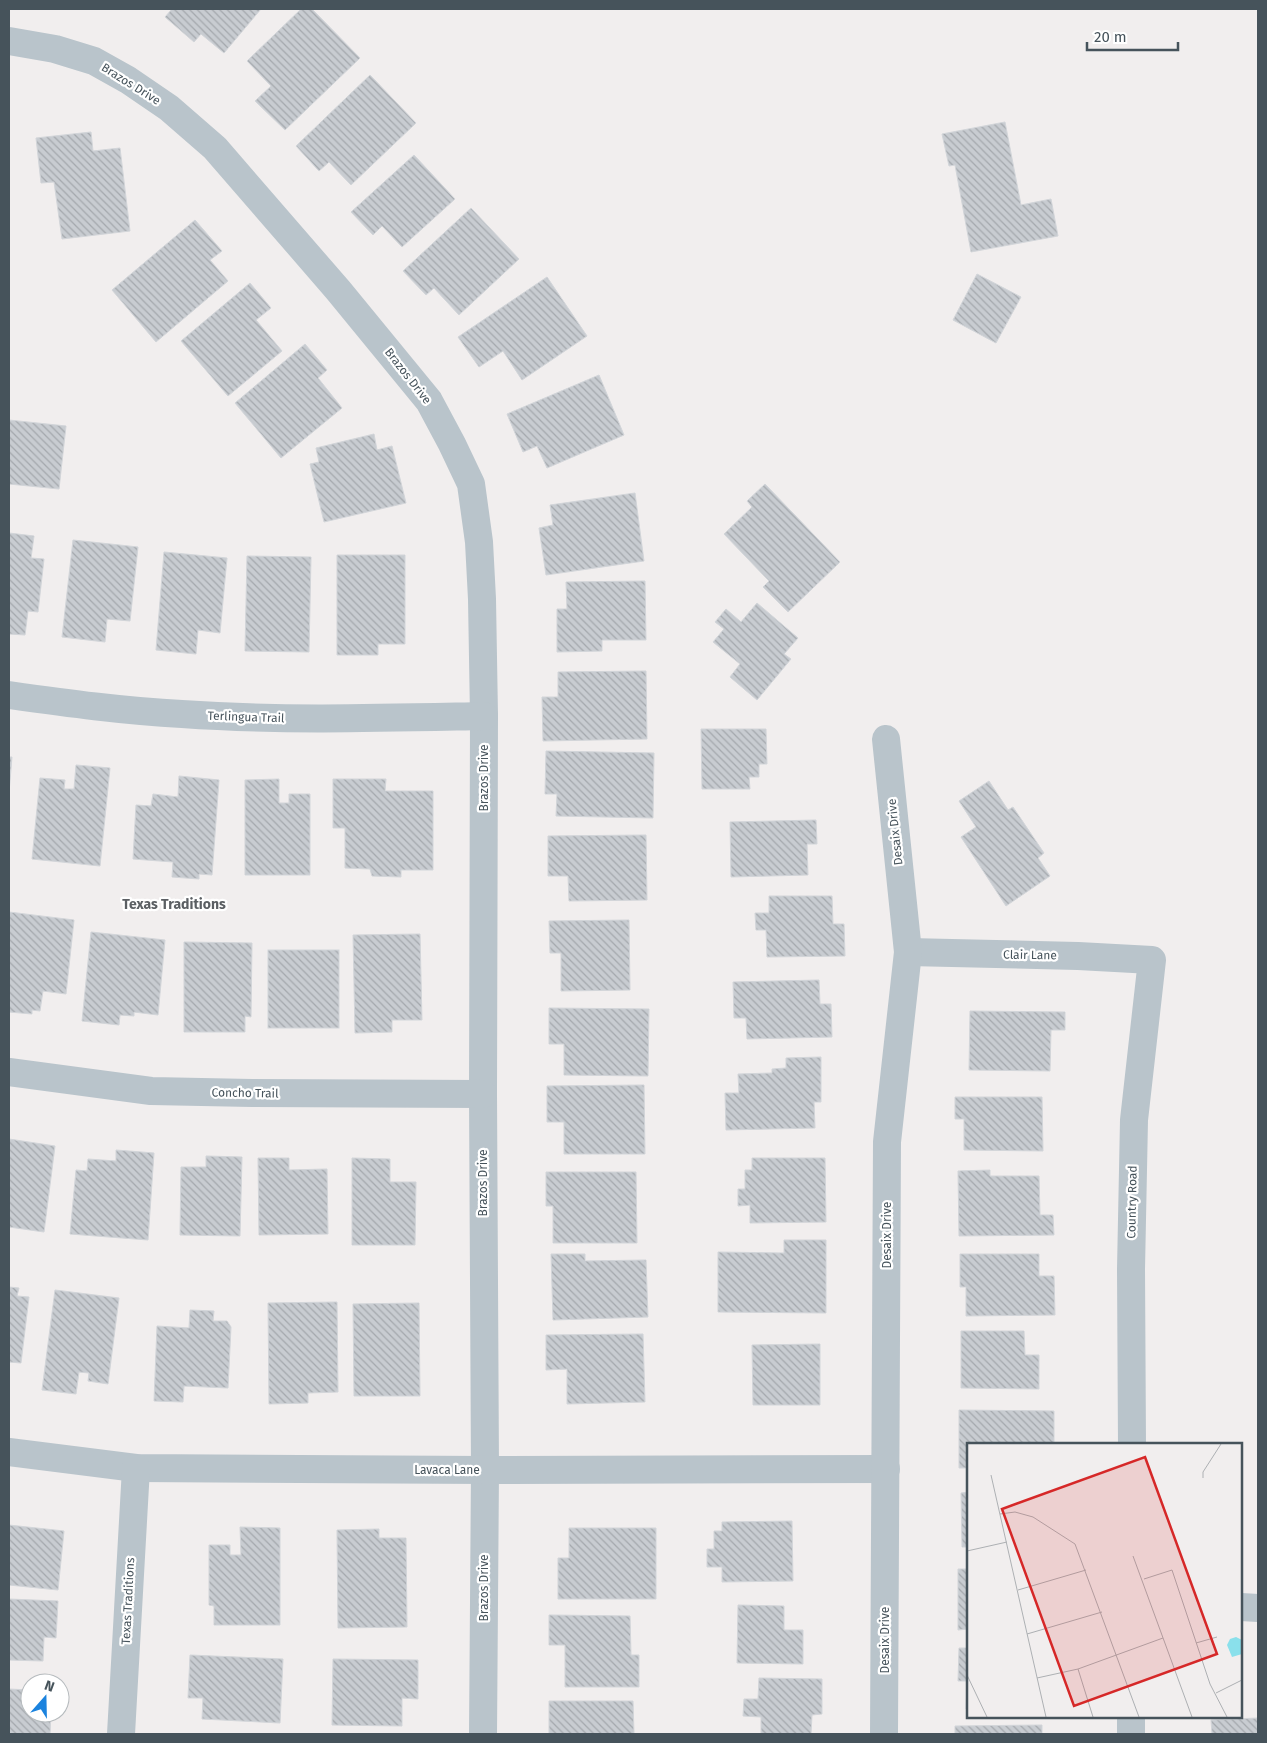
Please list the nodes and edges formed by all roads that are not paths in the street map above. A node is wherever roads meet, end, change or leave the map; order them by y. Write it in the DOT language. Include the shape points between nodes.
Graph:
graph roads {
  1 [pos="9,41"];
  2 [pos="9,695"];
  3 [pos="484,716"];
  4 [pos="886,739"];
  5 [pos="908,952"];
  6 [pos="1152,960"];
  7 [pos="9,1072"];
  8 [pos="483,1094"];
  9 [pos="1132,1443"];
  10 [pos="9,1452"];
  11 [pos="136,1468"];
  12 [pos="886,1469"];
  13 [pos="485,1470"];
  14 [pos="1242,1607"];
  15 [pos="1258,1608"];
  16 [pos="1131,1718"];
  17 [pos="121,1734"];
  18 [pos="483,1734"];
  19 [pos="884,1734"];
  20 [pos="1131,1734"];
  1 -- 3 [label="street, Brazos Drive" via="55,49 94,61 169,108 215,148 429,401 471,484 482,590"];
  2 -- 3 [label="street, Terlingua Trail" via="190,715 269,718"];
  3 -- 8 [label="street, Brazos Drive"];
  4 -- 5 [label="street, Desaix Drive"];
  5 -- 6 [label="street, Clair Lane"];
  5 -- 12 [label="street, Desaix Drive" via="887,1142"];
  6 -- 9 [label="street, Country Road" via="1134,1120"];
  7 -- 8 [label="street, Concho Trail" via="151,1091"];
  8 -- 13 [label="street, Brazos Drive"];
  10 -- 11 [label="street, Lavaca Lane"];
  11 -- 13 [label="street, Lavaca Lane"];
  11 -- 17 [label="street, Texas Traditions"];
  12 -- 13 [label="street, Lavaca Lane"];
  12 -- 19 [label="street, Desaix Drive"];
  13 -- 18 [label="street, Brazos Drive"];
  14 -- 15 [label="street"];
  16 -- 20 [label="street"];
}
